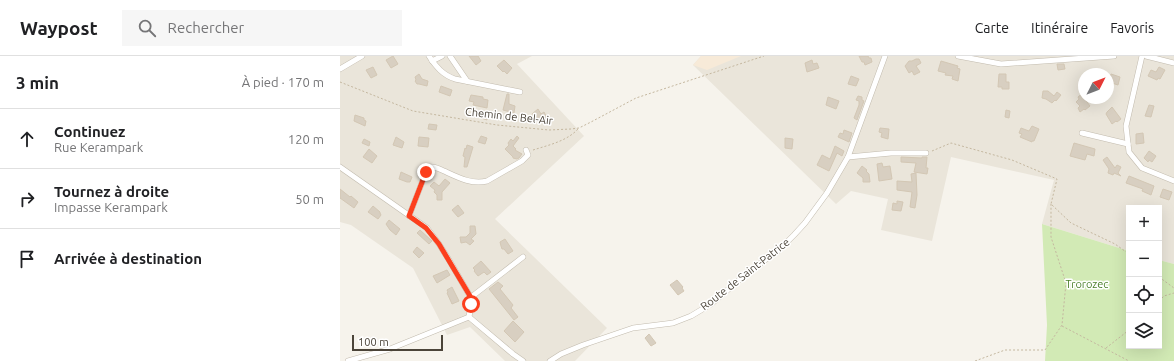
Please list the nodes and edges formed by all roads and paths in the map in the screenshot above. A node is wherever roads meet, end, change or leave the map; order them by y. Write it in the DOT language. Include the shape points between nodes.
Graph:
graph roads {
  1 [pos="362,56"];
  2 [pos="429,56"];
  3 [pos="442,56"];
  4 [pos="450,56"];
  5 [pos="764,56"];
  6 [pos="885,56"];
  7 [pos="958,56"];
  8 [pos="1114,56"];
  9 [pos="1142,56"];
  10 [pos="1146,56"];
  11 [pos="432,61"];
  12 [pos="1174,63"];
  13 [pos="340,69"];
  14 [pos="467,81"];
  15 [pos="340,82"];
  16 [pos="520,92"];
  17 [pos="579,128"];
  18 [pos="1082,133"];
  19 [pos="1128,144"];
  20 [pos="526,151"];
  21 [pos="926,153"];
  22 [pos="848,157"];
  23 [pos="340,167"];
  24 [pos="1174,181"];
  25 [pos="1051,204"];
  26 [pos="409,216"];
  27 [pos="1126,252"];
  28 [pos="523,257"];
  29 [pos="1160,277"];
  30 [pos="1174,288"];
  31 [pos="1174,293"];
  32 [pos="470,298"];
  33 [pos="1162,298"];
  34 [pos="469,318"];
  35 [pos="1062,325"];
  36 [pos="1126,332"];
  37 [pos="1106,349"];
  38 [pos="348,361"];
  39 [pos="523,361"];
  40 [pos="550,361"];
  41 [pos="975,361"];
  42 [pos="1129,361"];
  1 -- 13 [label="street"];
  2 -- 11 [label="street"];
  3 -- 11 [label="street"];
  4 -- 14 [label="street"];
  5 -- 17 [label="path, Chemin de Bel-Air" via="636,98"];
  6 -- 22 [label="street, Route de Saint-Patrice"];
  7 -- 8 [label="street" via="1000,64"];
  9 -- 19 [label="street" via="1126,126"];
  10 -- 12 [label="street"];
  11 -- 14 [label="street" via="448,76"];
  14 -- 16 [label="street"];
  15 -- 17 [label="path, Chemin de Bel-Air" via="413,111 497,125 549,130"];
  17 -- 20 [label="path" via="563,140"];
  18 -- 19 [label="street"];
  19 -- 24 [label="street" via="1129,152 1142,168"];
  20 -- 26 [label="street" via="528,155 522,161 481,183 428,167"];
  21 -- 22 [label="street"];
  21 -- 25 [label="path" via="952,143 1012,160 1057,180"];
  22 -- 40 [label="street, Route de Saint-Patrice" via="827,193 794,235 711,304 673,323 633,328 583,345"];
  23 -- 26 [label="street"];
  25 -- 27 [label="path" via="1071,222"];
  25 -- 35 [label="path" via="1051,237 1066,283"];
  26 -- 32 [label="street" via="426,228 439,244"];
  28 -- 32 [label="street"];
  29 -- 30 [label="path"];
  31 -- 33 [label="path"];
  32 -- 34 [label="street"];
  34 -- 38 [label="street" via="390,349"];
  34 -- 39 [label="street"];
  35 -- 37 [label="path"];
  35 -- 41 [label="path" via="1045,350 1005,350"];
  36 -- 37 [label="path"];
  37 -- 42 [label="path"];
}
